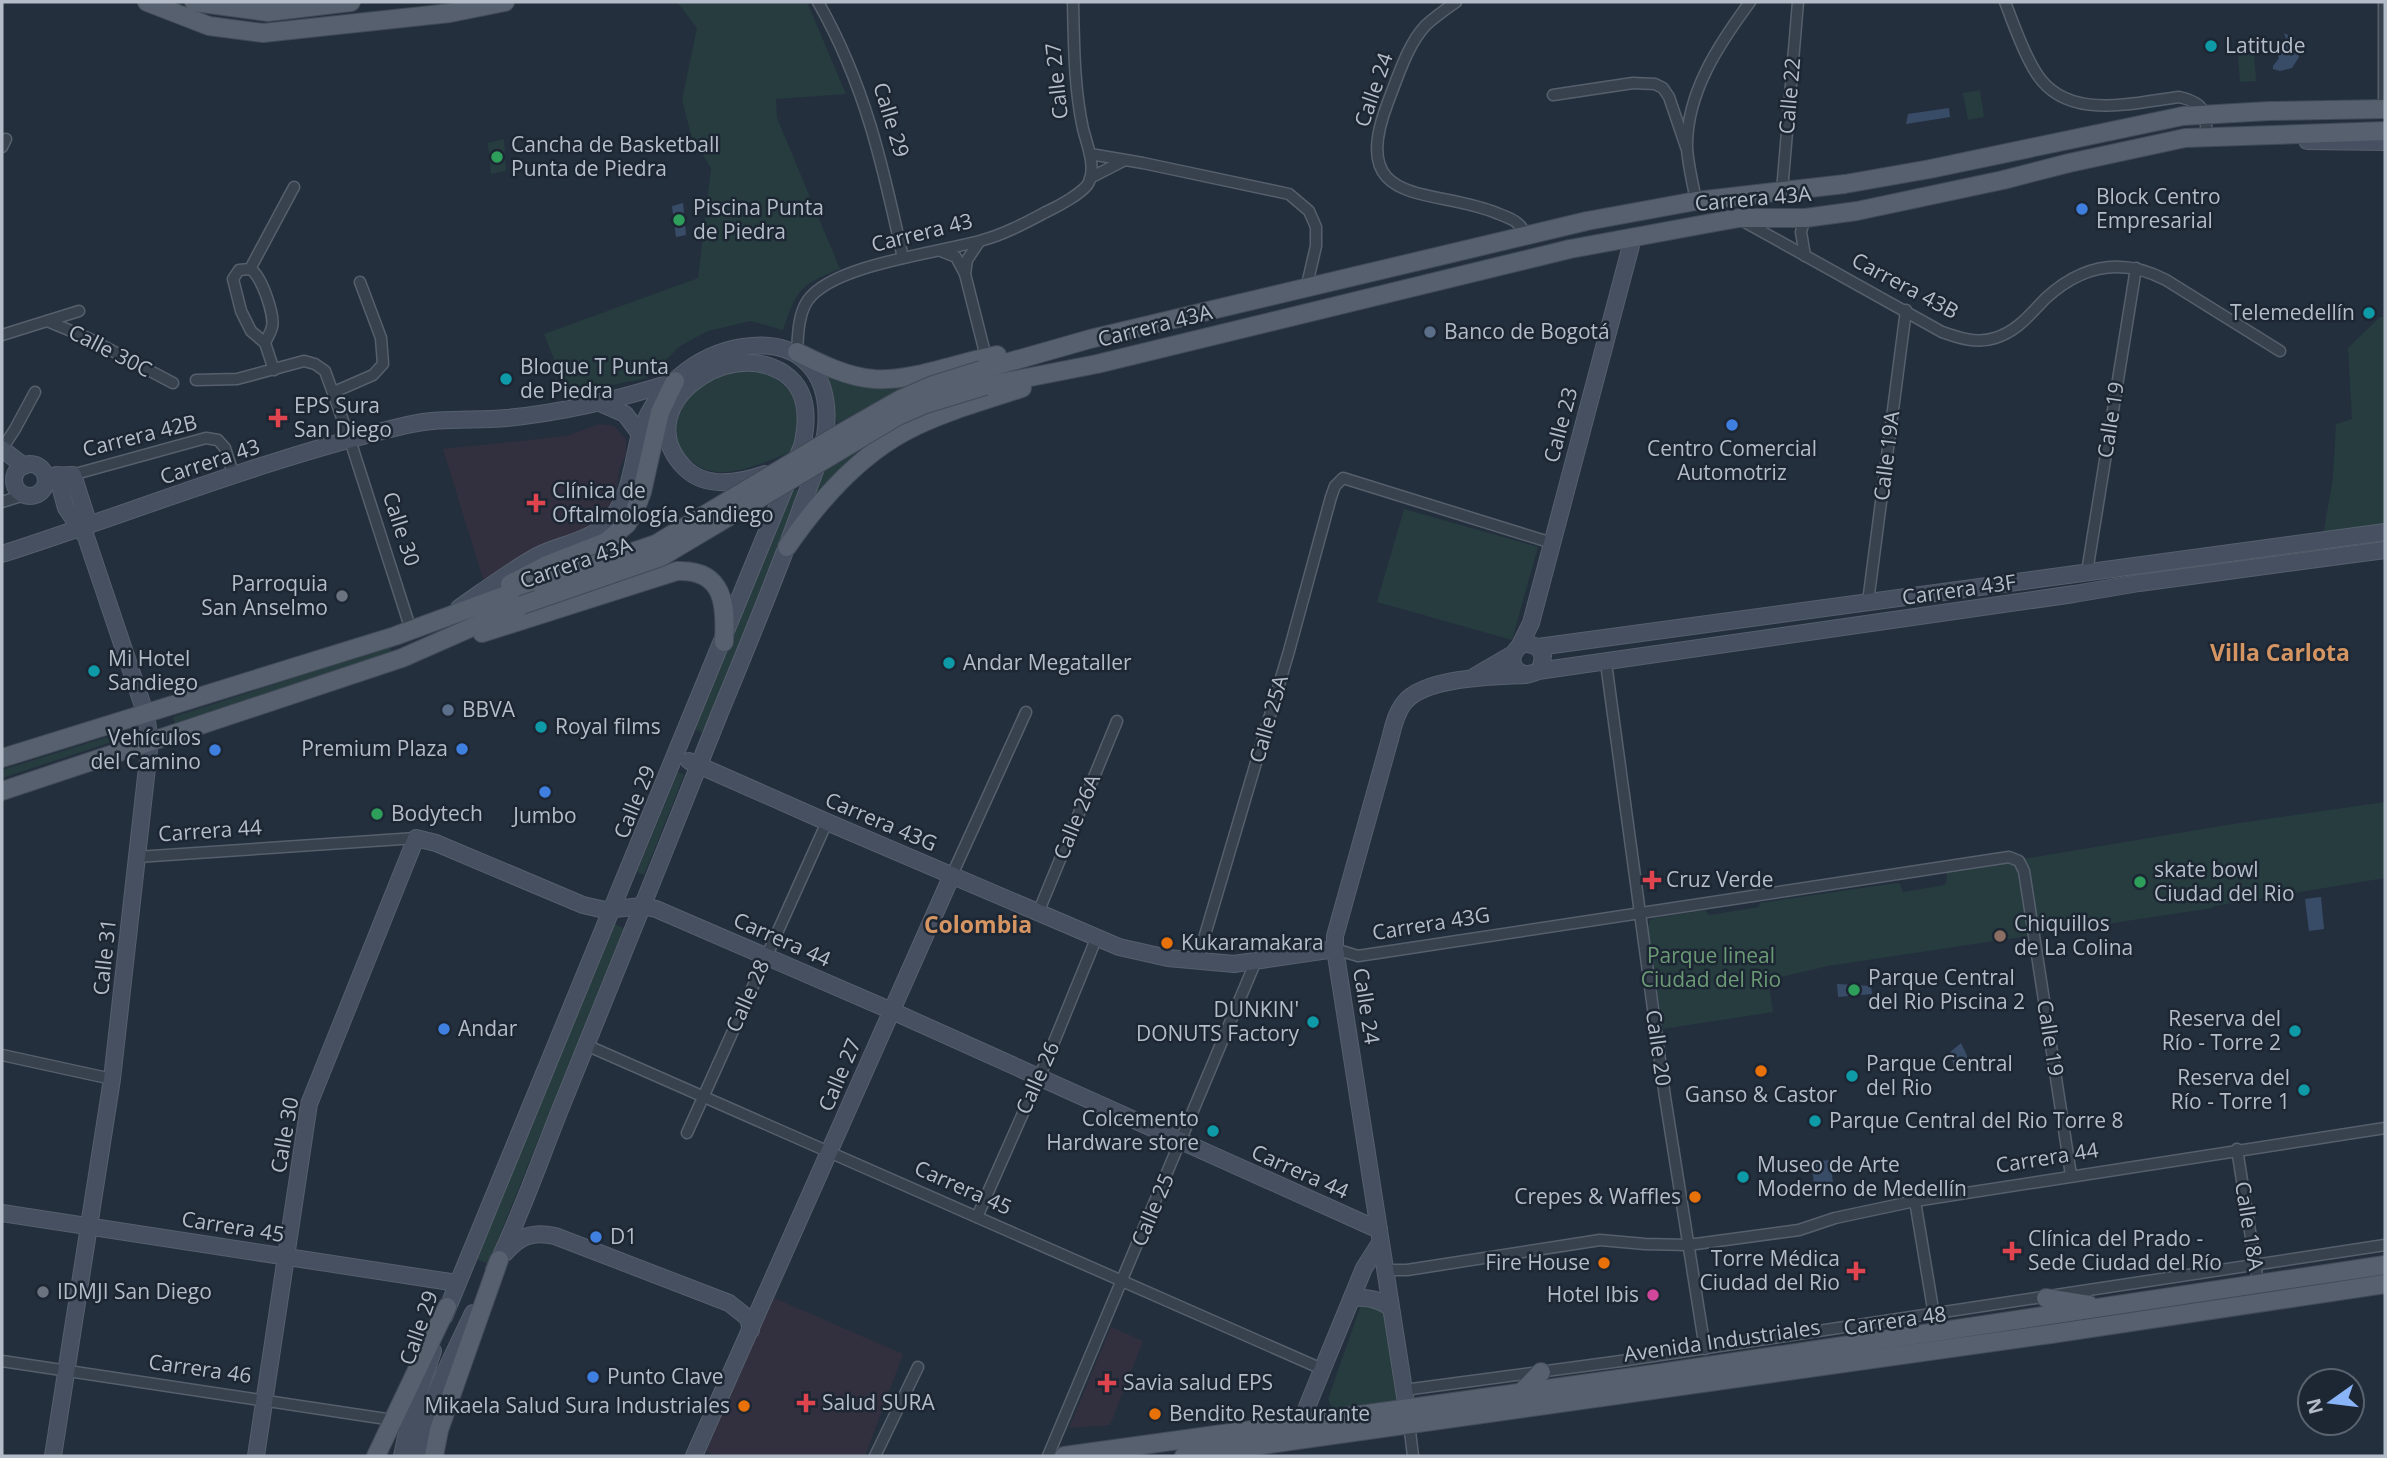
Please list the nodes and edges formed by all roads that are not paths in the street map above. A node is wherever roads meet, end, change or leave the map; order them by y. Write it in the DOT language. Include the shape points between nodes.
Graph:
graph roads {
  1 [pos="147,2"];
  2 [pos="194,2"];
  3 [pos="351,2"];
  4 [pos="505,2"];
  5 [pos="818,2"];
  6 [pos="1073,2"];
  7 [pos="1456,2"];
  8 [pos="1750,2"];
  9 [pos="1798,2"];
  10 [pos="2005,2"];
  11 [pos="2384,2"];
  12 [pos="1553,95"];
  13 [pos="1674,109"];
  14 [pos="2385,109"];
  15 [pos="2205,113"];
  16 [pos="1691,117"];
  17 [pos="2385,131"];
  18 [pos="2270,134"];
  19 [pos="2207,137"];
  20 [pos="2385,142"];
  21 [pos="1687,150"];
  22 [pos="1090,154"];
  23 [pos="1123,161"];
  24 [pos="1090,178"];
  25 [pos="294,187"];
  26 [pos="1782,191"];
  27 [pos="1696,201"];
  28 [pos="1739,218"];
  29 [pos="1805,218"];
  30 [pos="1527,236"];
  31 [pos="1633,238"];
  32 [pos="979,242"];
  33 [pos="941,251"];
  34 [pos="1805,256"];
  35 [pos="903,258"];
  36 [pos="2136,268"];
  37 [pos="250,269"];
  38 [pos="965,274"];
  39 [pos="360,282"];
  40 [pos="1306,289"];
  41 [pos="1906,310"];
  42 [pos="79,311"];
  43 [pos="47,321"];
  44 [pos="2,335"];
  45 [pos="265,343"];
  46 [pos="2280,351"];
  47 [pos="797,352"];
  48 [pos="1097,364"];
  49 [pos="274,370"];
  50 [pos="984,371"];
  51 [pos="197,380"];
  52 [pos="676,381"];
  53 [pos="173,383"];
  54 [pos="334,391"];
  55 [pos="35,392"];
  56 [pos="602,404"];
  57 [pos="640,435"];
  58 [pos="350,440"];
  59 [pos="2,450"];
  60 [pos="786,466"];
  61 [pos="20,469"];
  62 [pos="234,476"];
  63 [pos="56,479"];
  64 [pos="24,495"];
  65 [pos="2,502"];
  66 [pos="85,527"];
  67 [pos="2385,532"];
  68 [pos="1552,543"];
  69 [pos="787,547"];
  70 [pos="2385,550"];
  71 [pos="2,554"];
  72 [pos="2087,572"];
  73 [pos="1868,602"];
  74 [pos="447,615"];
  75 [pos="411,630"];
  76 [pos="724,642"];
  77 [pos="1526,648"];
  78 [pos="402,658"];
  79 [pos="1606,663"];
  80 [pos="1532,673"];
  81 [pos="1473,677"];
  82 [pos="1405,701"];
  83 [pos="1026,712"];
  84 [pos="146,715"];
  85 [pos="1117,721"];
  86 [pos="150,740"];
  87 [pos="677,755"];
  88 [pos="2,758"];
  89 [pos="699,765"];
  90 [pos="2,790"];
  91 [pos="827,822"];
  92 [pos="416,838"];
  93 [pos="137,857"];
  94 [pos="2019,861"];
  95 [pos="952,875"];
  96 [pos="642,906"];
  97 [pos="613,910"];
  98 [pos="1640,912"];
  99 [pos="1038,913"];
  100 [pos="1096,939"];
  101 [pos="1335,949"];
  102 [pos="766,956"];
  103 [pos="1197,962"];
  104 [pos="1255,963"];
  105 [pos="892,1011"];
  106 [pos="586,1045"];
  107 [pos="2,1055"];
  108 [pos="1039,1077"];
  109 [pos="112,1079"];
  110 [pos="703,1097"];
  111 [pos="2385,1128"];
  112 [pos="687,1133"];
  113 [pos="1182,1142"];
  114 [pos="2237,1149"];
  115 [pos="829,1152"];
  116 [pos="2071,1175"];
  117 [pos="1915,1201"];
  118 [pos="2,1213"];
  119 [pos="977,1217"];
  120 [pos="89,1226"];
  121 [pos="1380,1236"];
  122 [pos="1688,1245"];
  123 [pos="2385,1245"];
  124 [pos="286,1256"];
  125 [pos="499,1261"];
  126 [pos="2255,1263"];
  127 [pos="2385,1265"];
  128 [pos="1385,1270"];
  129 [pos="1122,1281"];
  130 [pos="457,1283"];
  131 [pos="2258,1283"];
  132 [pos="2385,1284"];
  133 [pos="1352,1298"];
  134 [pos="2046,1298"];
  135 [pos="2261,1302"];
  136 [pos="447,1307"];
  137 [pos="1391,1308"];
  138 [pos="2103,1308"];
  139 [pos="1934,1315"];
  140 [pos="751,1330"];
  141 [pos="1705,1349"];
  142 [pos="2,1361"];
  143 [pos="918,1367"];
  144 [pos="1322,1369"];
  145 [pos="67,1370"];
  146 [pos="1541,1372"];
  147 [pos="1404,1390"];
  148 [pos="1521,1393"];
  149 [pos="425,1399"];
  150 [pos="265,1400"];
  151 [pos="1408,1416"];
  152 [pos="393,1420"];
  153 [pos="1302,1431"];
  154 [pos="53,1456"];
  155 [pos="256,1456"];
  156 [pos="376,1456"];
  157 [pos="402,1456"];
  158 [pos="416,1456"];
  159 [pos="434,1456"];
  160 [pos="694,1456"];
  161 [pos="875,1456"];
  162 [pos="1048,1456"];
  163 [pos="1064,1456"];
  164 [pos="1184,1456"];
  165 [pos="1413,1456"];
  1 -- 4 [label="main road" via="209,26 263,33 450,13"];
  2 -- 3 [label="main road" via="268,12"];
  5 -- 35 [label="street, Calle 29" via="857,81 881,156"];
  6 -- 22 [label="street, Calle 27" via="1076,91"];
  7 -- 30 [label="street, Calle 24" via="1426,26 1406,57 1376,152 1383,175 1392,184 1426,196 1482,206 1517,221"];
  8 -- 16 [label="street" via="1704,73"];
  9 -- 26 [label="street, Calle 22"];
  10 -- 15 [label="street" via="2036,73 2066,100 2099,106 2179,97 2192,100"];
  11 -- 14 [label="street"];
  12 -- 13 [label="street" via="1655,84 1663,88"];
  13 -- 16 [label="street"];
  13 -- 21 [label="street"];
  14 -- 15 [label="main road, Carrera 43A"];
  15 -- 19 [label="street"];
  15 -- 26 [label="main road, Carrera 43A" via="1918,171"];
  16 -- 21 [label="street"];
  17 -- 18 [label="main road, Carrera 43A"];
  18 -- 19 [label="main road, Carrera 43A"];
  18 -- 20 [label="street" via="2312,142"];
  19 -- 29 [label="main road, Carrera 43A"];
  21 -- 27 [label="street"];
  22 -- 23 [label="street"];
  22 -- 24 [label="street"];
  23 -- 24 [label="street, Carrera 43"];
  23 -- 40 [label="street" via="1289,194 1310,211 1316,227"];
  24 -- 32 [label="street, Carrera 43" via="1058,207"];
  25 -- 37 [label="street"];
  26 -- 27 [label="main road, Carrera 43A"];
  27 -- 30 [label="main road, Carrera 43A"];
  28 -- 29 [label="main road, Carrera 43A"];
  28 -- 31 [label="main road, Carrera 43A"];
  28 -- 34 [label="street, Carrera 43B"];
  29 -- 34 [label="street" via="1801,242"];
  30 -- 40 [label="main road, Carrera 43A"];
  31 -- 48 [label="main road, Carrera 43A"];
  31 -- 68 [label="street, Calle 23"];
  32 -- 33 [label="street, Carrera 43"];
  32 -- 38 [label="street" via="971,251"];
  33 -- 35 [label="street, Carrera 43"];
  33 -- 38 [label="street" via="956,257"];
  34 -- 41 [label="street, Carrera 43B"];
  35 -- 47 [label="street, Carrera 43" via="849,274 811,297 802,314"];
  36 -- 41 [label="street, Carrera 43B" via="2099,268 2063,285 2027,320 1994,339 1961,339"];
  36 -- 46 [label="street, Carrera 43B" via="2166,280"];
  36 -- 72 [label="street, Calle 19"];
  37 -- 45 [label="street" via="260,278 272,317"];
  37 -- 45 [label="street" via="239,270 233,284 249,328"];
  38 -- 50 [label="street"];
  39 -- 54 [label="street" via="381,338 383,364 373,375"];
  40 -- 50 [label="main road, Carrera 43A" via="1090,340"];
  41 -- 73 [label="street, Calle 19A"];
  42 -- 43 [label="street"];
  43 -- 44 [label="street"];
  43 -- 53 [label="street, Calle 30C"];
  45 -- 49 [label="street"];
  47 -- 50 [label="main road" via="872,379"];
  47 -- 52 [label="street" via="769,345 734,348 702,361"];
  47 -- 69 [label="street, Calle 29" via="817,378 826,428"];
  48 -- 50 [label="main road, Carrera 43A"];
  48 -- 69 [label="main road" via="940,415 904,432 840,482"];
  49 -- 51 [label="street" via="237,379"];
  49 -- 54 [label="street, Calle 30" via="304,361 315,364 325,371"];
  50 -- 60 [label="main road, Carrera 43A, bridge" via="918,391"];
  50 -- 78 [label="main road, Carrera 43A, bridge" via="898,416 662,557 522,605"];
  52 -- 56 [label="street, Carrera 43"];
  52 -- 57 [label="street" via="651,410"];
  52 -- 74 [label="main road" via="656,423 634,513 617,534"];
  54 -- 58 [label="street, Calle 30"];
  55 -- 59 [label="street"];
  56 -- 57 [label="street" via="625,414"];
  56 -- 58 [label="street, Carrera 43" via="517,417 410,424"];
  57 -- 74 [label="street" via="620,508 604,527 539,556"];
  58 -- 62 [label="street, Carrera 43"];
  58 -- 75 [label="street, Calle 30"];
  59 -- 61 [label="street"];
  60 -- 74 [label="main road, Carrera 43A, bridge" via="656,544"];
  60 -- 76 [label="street, Calle 29, bridge" via="724,483 708,481 686,469 670,446 668,423 676,401 703,376 727,365 753,361 790,377 806,408 802,446"];
  61 -- 63 [label="street" via="37,466"];
  61 -- 64 [label="street" via="15,486"];
  62 -- 63 [label="street, Carrera 42B" via="225,448 218,440 206,439"];
  62 -- 66 [label="street, Carrera 43"];
  63 -- 64 [label="street" via="36,495"];
  63 -- 66 [label="street, Calle 31"];
  64 -- 65 [label="street"];
  66 -- 71 [label="street, Carrera 43"];
  66 -- 84 [label="street, Calle 31"];
  67 -- 72 [label="street, Carrera 43F"];
  68 -- 77 [label="street, Calle 23"];
  68 -- 103 [label="street, Calle 25A" via="1343,478 1335,486"];
  69 -- 89 [label="street, Calle 29"];
  70 -- 79 [label="street, Carrera 43F"];
  72 -- 73 [label="street, Carrera 43F"];
  73 -- 77 [label="street, Carrera 43F"];
  74 -- 75 [label="main road, Carrera 43A"];
  75 -- 84 [label="main road, Carrera 43A"];
  76 -- 78 [label="main road" via="725,612 719,590 711,580 687,570"];
  76 -- 87 [label="street, Calle 29"];
  77 -- 80 [label="street" via="1514,668"];
  77 -- 80 [label="street, Calle 23" via="1541,651 1543,662"];
  77 -- 81 [label="street, Carrera 43F"];
  78 -- 86 [label="main road, Carrera 43A"];
  79 -- 80 [label="street, Carrera 43F"];
  79 -- 98 [label="street, Calle 20"];
  80 -- 81 [label="street, Carrera 43F"];
  81 -- 82 [label="street, Carrera 43F" via="1420,691"];
  82 -- 101 [label="street, Calle 24" via="1397,715 1337,925"];
  83 -- 95 [label="street, Calle 27"];
  84 -- 86 [label="street, Calle 31"];
  84 -- 88 [label="main road, Carrera 43A"];
  85 -- 99 [label="street, Calle 26A"];
  86 -- 90 [label="main road, Carrera 43A"];
  86 -- 93 [label="street, Calle 31"];
  87 -- 89 [label="street, Carrera 43G"];
  87 -- 97 [label="street, Calle 29"];
  89 -- 91 [label="street, Carrera 43G"];
  89 -- 96 [label="street, Calle 29"];
  91 -- 95 [label="street, Carrera 43G"];
  91 -- 102 [label="street, Calle 28"];
  92 -- 93 [label="street, Carrera 44"];
  92 -- 97 [label="street, Carrera 44" via="583,905"];
  92 -- 124 [label="street, Calle 30" via="309,1104"];
  93 -- 109 [label="street, Calle 31"];
  94 -- 98 [label="street, Carrera 43G" via="1996,857"];
  94 -- 116 [label="street, Calle 19"];
  95 -- 99 [label="street, Carrera 43G"];
  95 -- 105 [label="street, Calle 27"];
  96 -- 97 [label="street, Carrera 44"];
  96 -- 102 [label="street, Carrera 44"];
  96 -- 106 [label="street, Calle 29"];
  97 -- 130 [label="street, Calle 29"];
  98 -- 101 [label="street, Carrera 43G" via="1359,957"];
  98 -- 122 [label="street, Calle 20"];
  99 -- 100 [label="street, Carrera 43G"];
  100 -- 103 [label="street, Carrera 43G"];
  100 -- 108 [label="street, Calle 26"];
  101 -- 104 [label="street, Carrera 43G"];
  101 -- 121 [label="street, Calle 24"];
  102 -- 105 [label="street, Carrera 44"];
  102 -- 110 [label="street, Calle 28"];
  103 -- 104 [label="street, Carrera 43G"];
  104 -- 113 [label="street, Calle 25"];
  105 -- 108 [label="street, Carrera 44"];
  105 -- 115 [label="street, Calle 27"];
  106 -- 110 [label="street, Carrera 45"];
  106 -- 125 [label="street, Calle 29"];
  107 -- 109 [label="street"];
  108 -- 113 [label="street, Carrera 44"];
  108 -- 119 [label="street, Calle 26"];
  109 -- 120 [label="street, Calle 31"];
  110 -- 112 [label="street, Calle 28"];
  110 -- 115 [label="street, Carrera 45"];
  111 -- 114 [label="street, Carrera 44"];
  113 -- 121 [label="street, Carrera 44"];
  113 -- 129 [label="street, Calle 25"];
  114 -- 116 [label="street, Carrera 44"];
  114 -- 126 [label="street, Calle 18A"];
  115 -- 119 [label="street, Carrera 45"];
  115 -- 140 [label="street, Calle 27"];
  116 -- 117 [label="street, Carrera 44"];
  117 -- 122 [label="street, Carrera 44" via="1799,1230"];
  117 -- 139 [label="street"];
  118 -- 120 [label="street, Carrera 45"];
  119 -- 129 [label="street, Carrera 45"];
  120 -- 124 [label="street, Carrera 45"];
  120 -- 145 [label="street, Calle 31"];
  121 -- 128 [label="street, Calle 24"];
  121 -- 133 [label="street"];
  122 -- 128 [label="street, Carrera 44" via="1600,1240"];
  122 -- 141 [label="street, Calle 20"];
  123 -- 126 [label="street, Carrera 48"];
  124 -- 130 [label="street, Carrera 45"];
  124 -- 150 [label="street, Calle 30"];
  125 -- 140 [label="street" via="529,1234 555,1237 729,1303 748,1318"];
  125 -- 149 [label="street, Calle 29"];
  125 -- 159 [label="main road"];
  126 -- 131 [label="street, Calle 18A"];
  126 -- 134 [label="street, Carrera 48"];
  127 -- 131 [label="main road, Avenida Industriales"];
  128 -- 137 [label="street, Calle 24"];
  129 -- 144 [label="street, Carrera 45"];
  129 -- 162 [label="street, Calle 25"];
  130 -- 136 [label="street, Calle 29"];
  131 -- 135 [label="street, Calle 18A"];
  131 -- 138 [label="main road, Avenida Industriales"];
  132 -- 135 [label="main road, Avenida Industriales"];
  133 -- 137 [label="street" via="1380,1300"];
  133 -- 144 [label="street"];
  134 -- 138 [label="main road"];
  134 -- 139 [label="street, Carrera 48"];
  135 -- 151 [label="main road, Avenida Industriales" via="2051,1334"];
  136 -- 149 [label="street, Calle 29"];
  136 -- 152 [label="main road"];
  137 -- 147 [label="street, Calle 24"];
  138 -- 148 [label="main road, Avenida Industriales"];
  139 -- 141 [label="street, Carrera 48"];
  140 -- 160 [label="street, Calle 27"];
  141 -- 146 [label="street, Carrera 48"];
  142 -- 145 [label="street, Carrera 46"];
  143 -- 161 [label="street"];
  144 -- 153 [label="street"];
  145 -- 150 [label="street, Carrera 46"];
  145 -- 154 [label="street, Calle 31"];
  146 -- 147 [label="street, Carrera 48"];
  146 -- 148 [label="main road"];
  147 -- 151 [label="street, Calle 24"];
  148 -- 151 [label="main road, Avenida Industriales"];
  149 -- 157 [label="street, Calle 29"];
  149 -- 158 [label="street, Calle 29"];
  150 -- 152 [label="street, Carrera 46"];
  150 -- 155 [label="street, Calle 30"];
  151 -- 153 [label="main road, Avenida Industriales"];
  151 -- 165 [label="street, Calle 24"];
  152 -- 156 [label="main road"];
  153 -- 163 [label="main road, Avenida Industriales"];
  153 -- 164 [label="main road, Avenida Industriales"];
}
